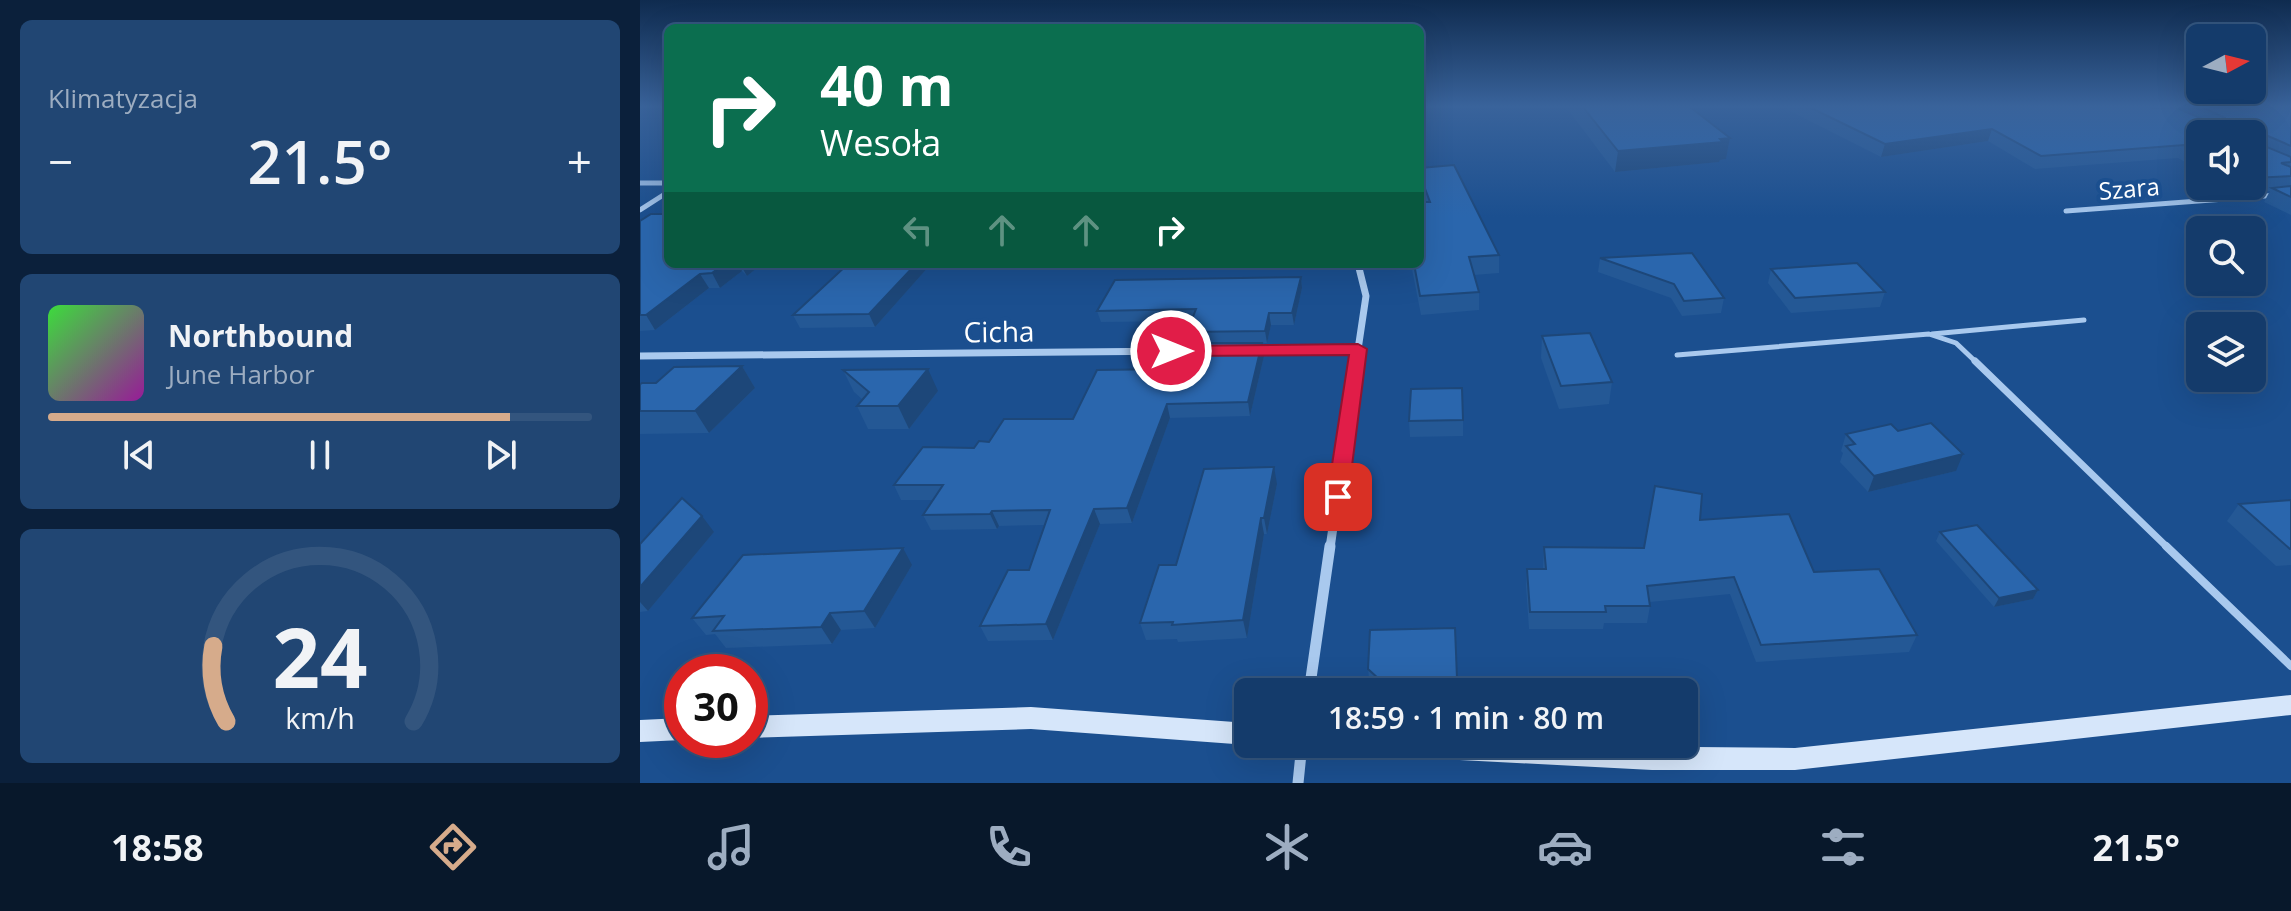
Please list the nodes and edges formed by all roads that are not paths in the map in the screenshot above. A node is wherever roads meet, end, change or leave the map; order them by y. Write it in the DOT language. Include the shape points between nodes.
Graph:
graph roads {
  1 [pos="640,183"];
  2 [pos="664,183"];
  3 [pos="2291,194"];
  4 [pos="664,195"];
  5 [pos="640,210"];
  6 [pos="2066,211"];
  7 [pos="1359,268"];
  8 [pos="2084,320"];
  9 [pos="1929,334"];
  10 [pos="1358,349"];
  11 [pos="1247,350"];
  12 [pos="1199,351"];
  13 [pos="1677,355"];
  14 [pos="640,356"];
  15 [pos="2291,666"];
  16 [pos="1311,678"];
  17 [pos="2291,705"];
  18 [pos="768,726"];
  19 [pos="664,730"];
  20 [pos="640,731"];
  21 [pos="1234,733"];
  22 [pos="1301,758"];
  23 [pos="1633,758"];
  24 [pos="1298,783"];
  1 -- 2 [label="street"];
  3 -- 6 [label="street, Szara"];
  4 -- 5 [label="street"];
  7 -- 10 [label="street" via="1366,296"];
  8 -- 9 [label="lane"];
  9 -- 13 [label="lane"];
  9 -- 15 [label="lane" via="1956,343"];
  10 -- 11 [label="street"];
  10 -- 16 [label="street"];
  12 -- 14 [label="street, Cicha"];
  17 -- 23 [label="street" via="1795,759"];
  18 -- 21 [label="street" via="1031,718"];
  19 -- 20 [label="street"];
  22 -- 24 [label="street"];
}
